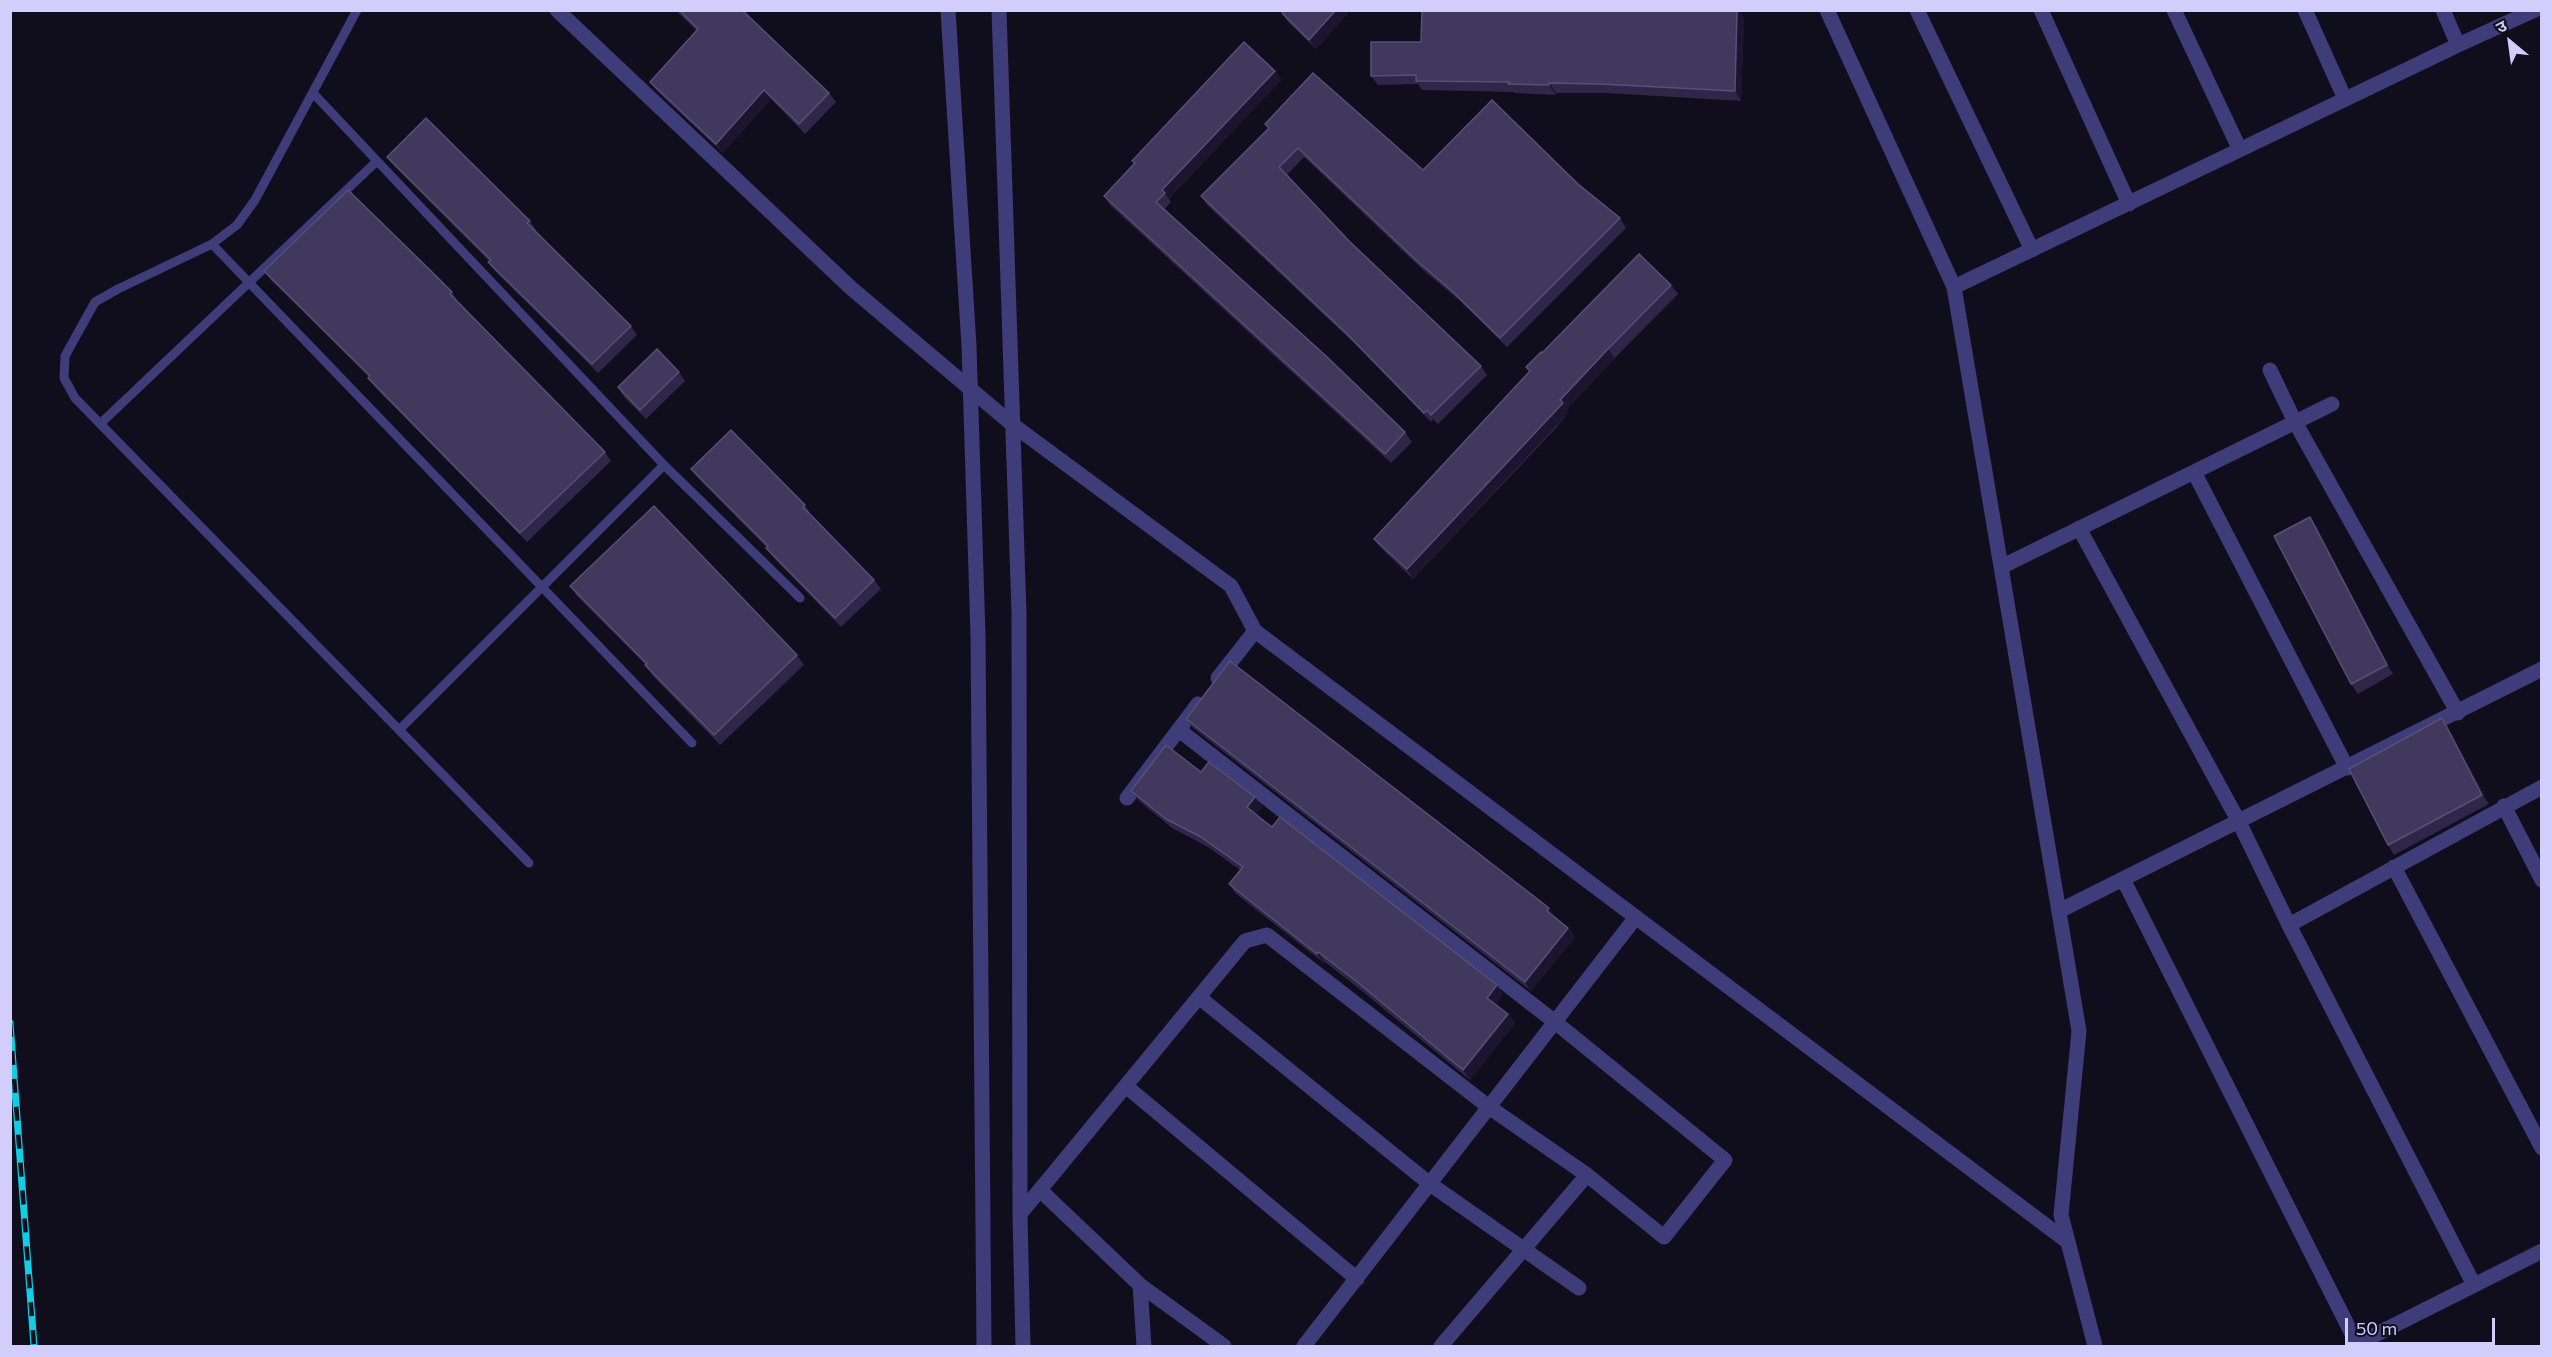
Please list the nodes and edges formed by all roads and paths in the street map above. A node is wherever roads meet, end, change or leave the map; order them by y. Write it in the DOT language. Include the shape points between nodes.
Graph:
graph roads {
  1 [pos="357,10"];
  2 [pos="557,10"];
  3 [pos="948,10"];
  4 [pos="999,10"];
  5 [pos="1827,10"];
  6 [pos="1917,10"];
  7 [pos="2040,10"];
  8 [pos="2174,10"];
  9 [pos="2305,10"];
  10 [pos="2443,10"];
  11 [pos="2535,10"];
  12 [pos="2458,45"];
  13 [pos="313,93"];
  14 [pos="2345,99"];
  15 [pos="2240,150"];
  16 [pos="377,161"];
  17 [pos="2128,204"];
  18 [pos="212,244"];
  19 [pos="2032,250"];
  20 [pos="249,283"];
  21 [pos="1954,287"];
  22 [pos="2270,370"];
  23 [pos="969,388"];
  24 [pos="2332,404"];
  25 [pos="2295,422"];
  26 [pos="100,424"];
  27 [pos="1013,425"];
  28 [pos="664,465"];
  29 [pos="2194,472"];
  30 [pos="2079,528"];
  31 [pos="2001,567"];
  32 [pos="541,588"];
  33 [pos="800,598"];
  34 [pos="1255,631"];
  35 [pos="2541,669"];
  36 [pos="2458,713"];
  37 [pos="399,730"];
  38 [pos="1179,730"];
  39 [pos="692,743"];
  40 [pos="2347,768"];
  41 [pos="2541,787"];
  42 [pos="1127,798"];
  43 [pos="2504,806"];
  44 [pos="2239,822"];
  45 [pos="529,863"];
  46 [pos="2394,867"];
  47 [pos="2123,879"];
  48 [pos="2541,880"];
  49 [pos="2059,911"];
  50 [pos="1636,917"];
  51 [pos="2289,925"];
  52 [pos="1200,998"];
  53 [pos="1555,1022"];
  54 [pos="1127,1087"];
  55 [pos="1489,1107"];
  56 [pos="2541,1148"];
  57 [pos="1587,1175"];
  58 [pos="1430,1184"];
  59 [pos="1040,1190"];
  60 [pos="1020,1214"];
  61 [pos="2068,1242"];
  62 [pos="1523,1247"];
  63 [pos="2541,1251"];
  64 [pos="1357,1279"];
  65 [pos="1140,1285"];
  66 [pos="2474,1286"];
  67 [pos="1579,1288"];
  68 [pos="2355,1345"];
  69 [pos="984,1347"];
  70 [pos="1023,1347"];
  71 [pos="1144,1347"];
  72 [pos="1224,1347"];
  73 [pos="1304,1347"];
  74 [pos="1441,1347"];
  75 [pos="2095,1347"];
  1 -- 13 [label="lane"];
  2 -- 23 [label="street" via="851,288"];
  3 -- 23 [label="street"];
  4 -- 27 [label="street"];
  5 -- 21 [label="street"];
  6 -- 19 [label="street"];
  7 -- 17 [label="street"];
  8 -- 15 [label="street"];
  9 -- 14 [label="street"];
  10 -- 12 [label="street"];
  11 -- 12 [label="street"];
  12 -- 14 [label="street"];
  13 -- 16 [label="lane"];
  13 -- 18 [label="lane" via="255,200 237,225"];
  14 -- 15 [label="street"];
  15 -- 17 [label="street"];
  16 -- 20 [label="lane"];
  16 -- 28 [label="lane"];
  17 -- 19 [label="street"];
  18 -- 20 [label="lane"];
  18 -- 26 [label="lane" via="95,302 65,356 64,378 75,398"];
  19 -- 21 [label="street"];
  20 -- 26 [label="lane"];
  20 -- 32 [label="lane"];
  21 -- 31 [label="street"];
  22 -- 25 [label="street"];
  23 -- 27 [label="street"];
  23 -- 69 [label="street" via="978,636"];
  24 -- 25 [label="street"];
  25 -- 29 [label="street"];
  25 -- 36 [label="street"];
  26 -- 37 [label="lane"];
  27 -- 34 [label="street" via="1231,586"];
  27 -- 60 [label="street" via="1019,613"];
  28 -- 32 [label="lane"];
  28 -- 33 [label="lane"];
  29 -- 30 [label="street"];
  29 -- 40 [label="street"];
  30 -- 31 [label="street"];
  30 -- 44 [label="street"];
  31 -- 49 [label="street"];
  32 -- 37 [label="lane"];
  32 -- 39 [label="lane"];
  34 -- 38 [label="street"];
  34 -- 50 [label="street"];
  35 -- 36 [label="street"];
  36 -- 40 [label="street"];
  37 -- 45 [label="lane"];
  38 -- 42 [label="street"];
  38 -- 53 [label="street"];
  40 -- 44 [label="street"];
  41 -- 43 [label="street"];
  43 -- 46 [label="street"];
  43 -- 48 [label="street"];
  44 -- 47 [label="street"];
  44 -- 51 [label="street"];
  46 -- 51 [label="street"];
  46 -- 56 [label="street"];
  47 -- 49 [label="street"];
  47 -- 68 [label="street"];
  49 -- 61 [label="street" via="2079,1031 2061,1215"];
  50 -- 53 [label="street"];
  50 -- 61 [label="street"];
  51 -- 66 [label="street"];
  52 -- 54 [label="street"];
  52 -- 55 [label="street" via="1245,941 1267,935"];
  52 -- 58 [label="street"];
  53 -- 55 [label="street"];
  53 -- 57 [label="street" via="1725,1160 1664,1237"];
  54 -- 59 [label="street"];
  54 -- 64 [label="street"];
  55 -- 57 [label="street"];
  55 -- 58 [label="street"];
  57 -- 62 [label="street"];
  58 -- 62 [label="street"];
  58 -- 64 [label="street"];
  59 -- 60 [label="street"];
  59 -- 65 [label="street"];
  60 -- 70 [label="street"];
  61 -- 75 [label="street"];
  62 -- 67 [label="street"];
  62 -- 74 [label="street"];
  63 -- 66 [label="street"];
  64 -- 73 [label="street"];
  65 -- 71 [label="street"];
  65 -- 72 [label="street"];
  66 -- 68 [label="street"];
}
